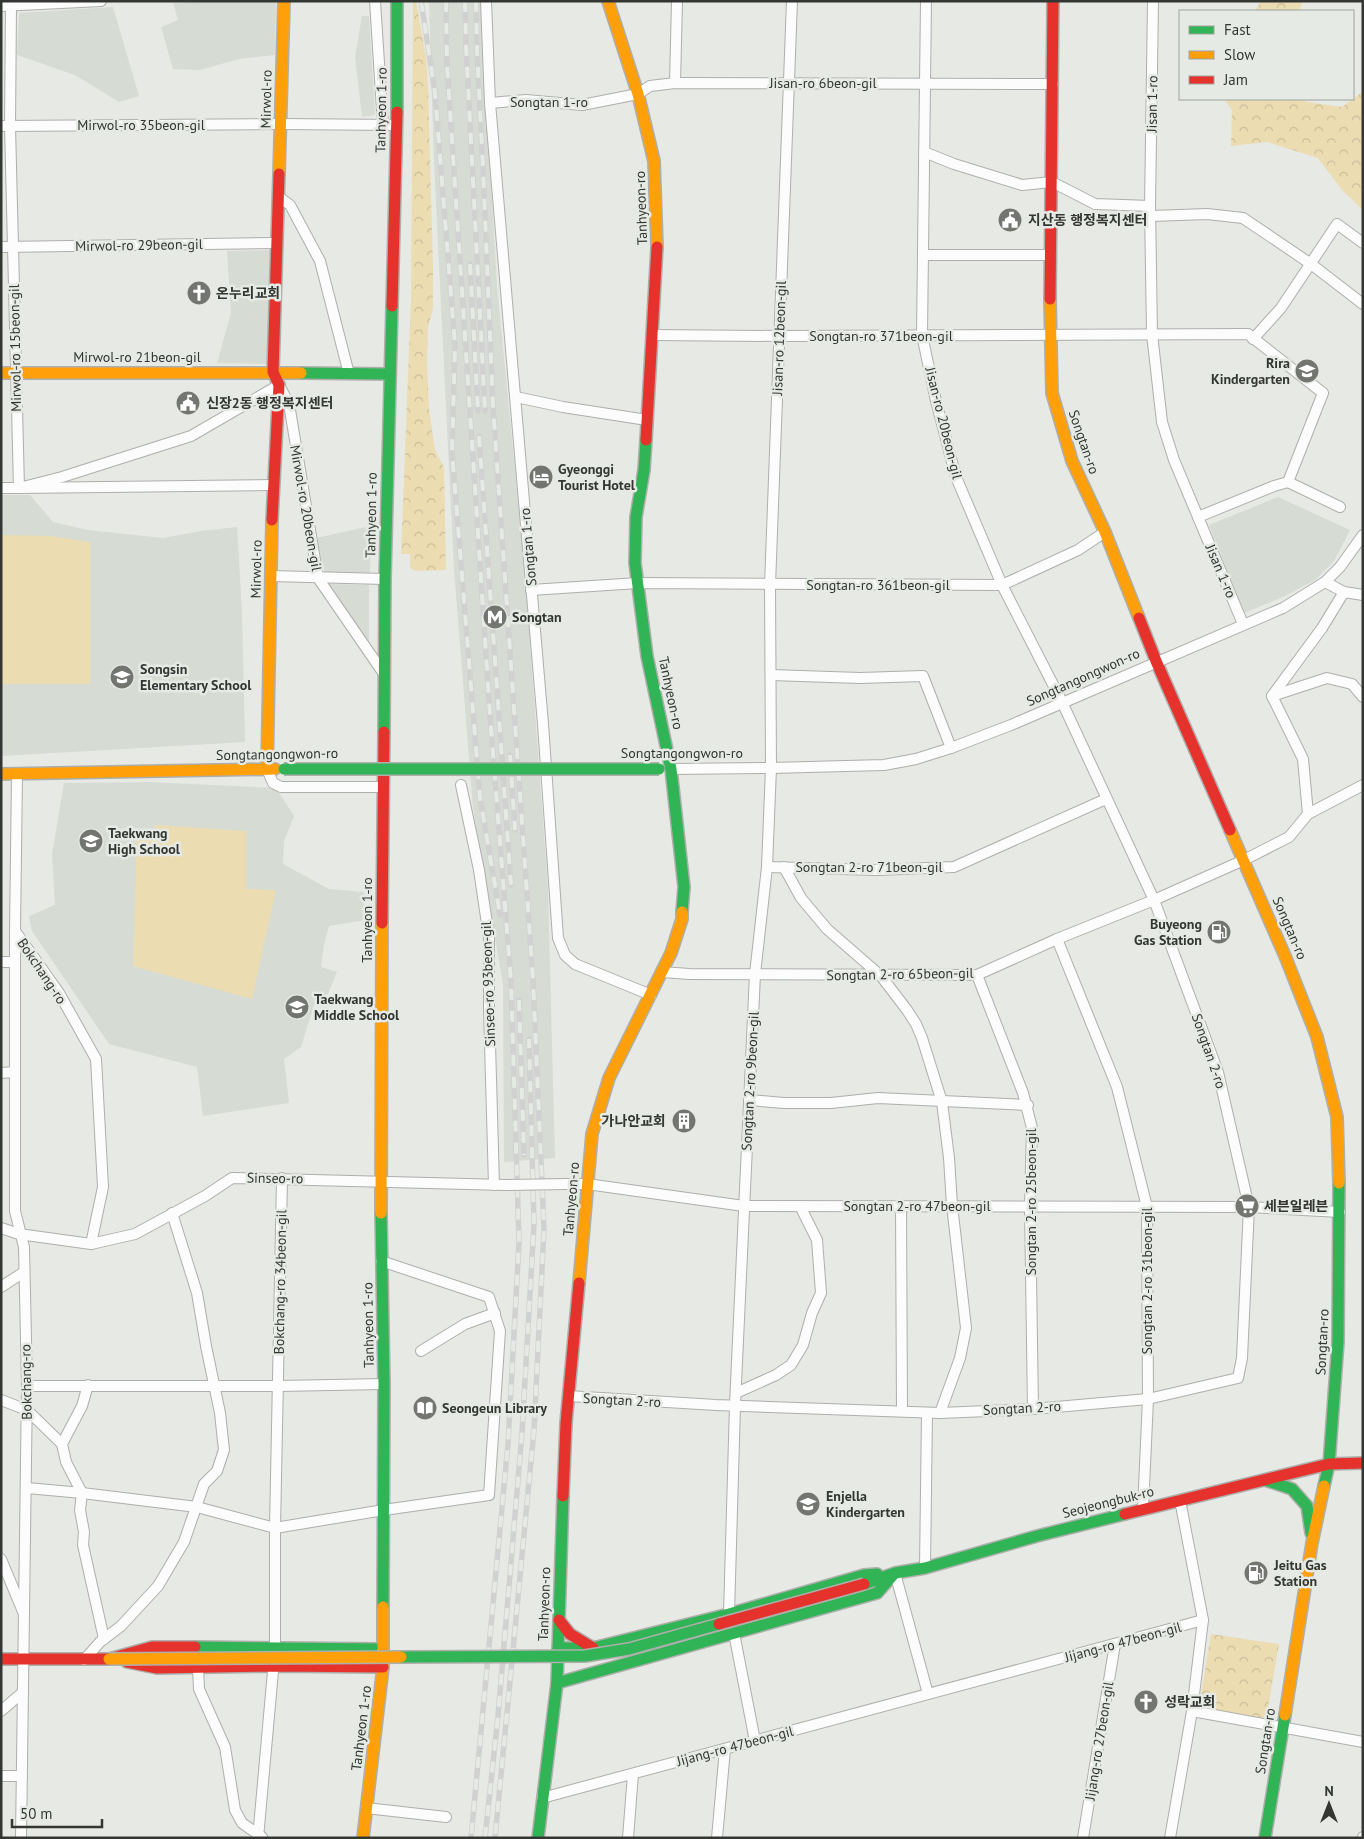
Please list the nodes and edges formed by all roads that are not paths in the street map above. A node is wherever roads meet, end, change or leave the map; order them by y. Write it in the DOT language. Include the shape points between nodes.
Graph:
graph roads {
  1 [pos="101,1"];
  2 [pos="284,1"];
  3 [pos="375,1"];
  4 [pos="398,1"];
  5 [pos="486,1"];
  6 [pos="608,1"];
  7 [pos="677,1"];
  8 [pos="792,1"];
  9 [pos="926,1"];
  10 [pos="1053,1"];
  11 [pos="1153,1"];
  12 [pos="10,4"];
  13 [pos="675,83"];
  14 [pos="788,83"];
  15 [pos="924,84"];
  16 [pos="1053,84"];
  17 [pos="638,94"];
  18 [pos="490,103"];
  19 [pos="280,124"];
  20 [pos="383,125"];
  21 [pos="397,125"];
  22 [pos="6,126"];
  23 [pos="924,152"];
  24 [pos="1052,182"];
  25 [pos="279,197"];
  26 [pos="1151,211"];
  27 [pos="276,243"];
  28 [pos="1363,243"];
  29 [pos="13,246"];
  30 [pos="1,247"];
  31 [pos="1051,255"];
  32 [pos="923,256"];
  33 [pos="1311,264"];
  34 [pos="1363,304"];
  35 [pos="1152,334"];
  36 [pos="652,335"];
  37 [pos="922,335"];
  38 [pos="779,336"];
  39 [pos="1050,336"];
  40 [pos="1250,336"];
  41 [pos="273,372"];
  42 [pos="16,373"];
  43 [pos="1,374"];
  44 [pos="349,374"];
  45 [pos="390,374"];
  46 [pos="279,385"];
  47 [pos="516,397"];
  48 [pos="647,420"];
  49 [pos="1288,482"];
  50 [pos="273,485"];
  51 [pos="1,488"];
  52 [pos="19,488"];
  53 [pos="1340,507"];
  54 [pos="1198,518"];
  55 [pos="1105,532"];
  56 [pos="1363,535"];
  57 [pos="271,576"];
  58 [pos="318,578"];
  59 [pos="385,580"];
  60 [pos="1325,582"];
  61 [pos="638,584"];
  62 [pos="770,585"];
  63 [pos="1002,585"];
  64 [pos="531,590"];
  65 [pos="1344,592"];
  66 [pos="1363,595"];
  67 [pos="1243,624"];
  68 [pos="1156,661"];
  69 [pos="384,674"];
  70 [pos="771,675"];
  71 [pos="1272,696"];
  72 [pos="1363,697"];
  73 [pos="1062,702"];
  74 [pos="951,748"];
  75 [pos="671,768"];
  76 [pos="771,768"];
  77 [pos="267,769"];
  78 [pos="1,774"];
  79 [pos="17,774"];
  80 [pos="461,785"];
  81 [pos="1363,785"];
  82 [pos="383,787"];
  83 [pos="1106,799"];
  84 [pos="1308,814"];
  85 [pos="1244,860"];
  86 [pos="767,867"];
  87 [pos="784,867"];
  88 [pos="1154,900"];
  89 [pos="15,930"];
  90 [pos="1057,939"];
  91 [pos="1,962"];
  92 [pos="15,962"];
  93 [pos="662,972"];
  94 [pos="756,974"];
  95 [pos="977,975"];
  96 [pos="882,976"];
  97 [pos="651,995"];
  98 [pos="15,1072"];
  99 [pos="1,1073"];
  100 [pos="749,1100"];
  101 [pos="942,1102"];
  102 [pos="1028,1105"];
  103 [pos="282,1178"];
  104 [pos="380,1181"];
  105 [pos="587,1184"];
  106 [pos="494,1185"];
  107 [pos="901,1205"];
  108 [pos="952,1205"];
  109 [pos="744,1206"];
  110 [pos="800,1206"];
  111 [pos="1030,1206"];
  112 [pos="1147,1207"];
  113 [pos="1249,1207"];
  114 [pos="1340,1212"];
  115 [pos="172,1213"];
  116 [pos="1,1228"];
  117 [pos="20,1234"];
  118 [pos="91,1244"];
  119 [pos="382,1262"];
  120 [pos="24,1272"];
  121 [pos="1,1287"];
  122 [pos="495,1313"];
  123 [pos="421,1351"];
  124 [pos="384,1384"];
  125 [pos="88,1385"];
  126 [pos="214,1385"];
  127 [pos="27,1386"];
  128 [pos="278,1386"];
  129 [pos="736,1394"];
  130 [pos="568,1396"];
  131 [pos="1148,1399"];
  132 [pos="1,1400"];
  133 [pos="735,1405"];
  134 [pos="1033,1408"];
  135 [pos="27,1410"];
  136 [pos="902,1411"];
  137 [pos="927,1412"];
  138 [pos="940,1413"];
  139 [pos="62,1444"];
  140 [pos="1363,1463"];
  141 [pos="1329,1464"];
  142 [pos="1264,1480"];
  143 [pos="27,1488"];
  144 [pos="82,1493"];
  145 [pos="1180,1500"];
  146 [pos="197,1507"];
  147 [pos="1143,1509"];
  148 [pos="384,1510"];
  149 [pos="275,1528"];
  150 [pos="1312,1543"];
  151 [pos="1,1559"];
  152 [pos="925,1568"];
  153 [pos="895,1573"];
  154 [pos="729,1614"];
  155 [pos="25,1618"];
  156 [pos="559,1620"];
  157 [pos="1203,1620"];
  158 [pos="734,1633"];
  159 [pos="104,1639"];
  160 [pos="1115,1644"];
  161 [pos="558,1648"];
  162 [pos="593,1648"];
  163 [pos="275,1649"];
  164 [pos="382,1649"];
  165 [pos="1,1659"];
  166 [pos="109,1659"];
  167 [pos="23,1660"];
  168 [pos="84,1660"];
  169 [pos="274,1666"];
  170 [pos="383,1667"];
  171 [pos="198,1668"];
  172 [pos="556,1683"];
  173 [pos="23,1692"];
  174 [pos="928,1694"];
  175 [pos="1,1711"];
  176 [pos="1192,1711"];
  177 [pos="1282,1729"];
  178 [pos="755,1741"];
  179 [pos="1363,1742"];
  180 [pos="725,1749"];
  181 [pos="633,1774"];
  182 [pos="1,1776"];
  183 [pos="22,1776"];
  184 [pos="542,1798"];
  185 [pos="366,1808"];
  186 [pos="446,1817"];
  187 [pos="259,1837"];
  188 [pos="21,1838"];
  189 [pos="363,1838"];
  190 [pos="538,1838"];
  191 [pos="628,1838"];
  192 [pos="717,1838"];
  193 [pos="1083,1838"];
  194 [pos="1170,1838"];
  195 [pos="1265,1838"];
  1 -- 12 [label="street"];
  2 -- 19 [label="street, Mirwol-ro"];
  3 -- 20 [label="street"];
  4 -- 21 [label="street, Tanhyeon 1-ro"];
  5 -- 18 [label="street, Songtan 1-ro"];
  6 -- 17 [label="street, Tanhyeon-ro"];
  7 -- 13 [label="street"];
  8 -- 14 [label="street, Jisan-ro 12beon-gil"];
  9 -- 15 [label="street, Jisan-ro 20beon-gil"];
  10 -- 16 [label="street, Songtan-ro"];
  11 -- 26 [label="street, Jisan 1-ro"];
  12 -- 22 [label="street, Mirwol-ro 15beon-gil"];
  13 -- 14 [label="street, Jisan-ro 6beon-gil"];
  13 -- 17 [label="street, Jisan-ro 6beon-gil" via="650,86"];
  14 -- 15 [label="street, Jisan-ro 6beon-gil"];
  14 -- 38 [label="street, Jisan-ro 12beon-gil"];
  15 -- 16 [label="street, Jisan-ro 6beon-gil"];
  15 -- 23 [label="street, Jisan-ro 20beon-gil"];
  16 -- 24 [label="street, Songtan-ro"];
  17 -- 18 [label="street, Songtan 1-ro" via="582,105 526,100"];
  17 -- 36 [label="street, Tanhyeon-ro" via="654,161 658,238"];
  18 -- 47 [label="street, Songtan 1-ro"];
  19 -- 20 [label="street, Mirwol-ro 35beon-gil"];
  19 -- 22 [label="street, Mirwol-ro 35beon-gil"];
  19 -- 25 [label="street, Mirwol-ro"];
  20 -- 21 [label="street, Mirwol-ro 35beon-gil"];
  21 -- 45 [label="street, Tanhyeon 1-ro"];
  22 -- 29 [label="street, Mirwol-ro 15beon-gil"];
  23 -- 24 [label="street" via="1022,184"];
  23 -- 32 [label="street, Jisan-ro 20beon-gil"];
  24 -- 26 [label="street" via="1095,204"];
  24 -- 31 [label="street, Songtan-ro"];
  25 -- 27 [label="street, Mirwol-ro"];
  25 -- 44 [label="street" via="290,205 320,261"];
  26 -- 33 [label="street" via="1242,218"];
  26 -- 35 [label="street, Jisan 1-ro"];
  27 -- 29 [label="street, Mirwol-ro 29beon-gil"];
  27 -- 41 [label="street, Mirwol-ro"];
  28 -- 33 [label="street" via="1337,224"];
  29 -- 30 [label="street, Mirwol-ro 29beon-gil"];
  29 -- 42 [label="street, Mirwol-ro 15beon-gil"];
  31 -- 32 [label="street"];
  31 -- 39 [label="street, Songtan-ro"];
  32 -- 37 [label="street, Jisan-ro 20beon-gil"];
  33 -- 34 [label="street"];
  33 -- 40 [label="street" via="1281,308"];
  35 -- 39 [label="street"];
  35 -- 40 [label="street"];
  35 -- 54 [label="street, Jisan 1-ro" via="1162,422"];
  36 -- 38 [label="street, Songtan-ro 371beon-gil"];
  36 -- 48 [label="street, Tanhyeon-ro"];
  37 -- 38 [label="street, Songtan-ro 371beon-gil"];
  37 -- 39 [label="street, Songtan-ro 371beon-gil"];
  37 -- 63 [label="street, Jisan-ro 20beon-gil" via="956,477"];
  38 -- 62 [label="street, Jisan-ro 12beon-gil"];
  39 -- 55 [label="street, Songtan-ro" via="1052,393 1072,461"];
  40 -- 49 [label="street" via="1323,393"];
  41 -- 42 [label="street, Mirwol-ro 21beon-gil"];
  41 -- 44 [label="street"];
  41 -- 46 [label="street, Mirwol-ro"];
  42 -- 43 [label="street, Mirwol-ro 21beon-gil"];
  42 -- 52 [label="street, Mirwol-ro 15beon-gil"];
  44 -- 45 [label="street"];
  45 -- 59 [label="street, Tanhyeon 1-ro"];
  46 -- 50 [label="street, Mirwol-ro"];
  46 -- 52 [label="street" via="191,436"];
  46 -- 58 [label="street, Mirwol-ro 20beon-gil" via="289,404"];
  47 -- 48 [label="street"];
  47 -- 64 [label="street, Songtan 1-ro"];
  48 -- 61 [label="street, Tanhyeon-ro" via="644,470 636,517"];
  49 -- 53 [label="street"];
  49 -- 54 [label="street"];
  50 -- 52 [label="street"];
  50 -- 57 [label="street, Mirwol-ro"];
  51 -- 52 [label="street"];
  54 -- 67 [label="street, Jisan 1-ro"];
  55 -- 63 [label="street, Songtan-ro 361beon-gil" via="1078,550"];
  55 -- 68 [label="street, Songtan-ro"];
  56 -- 60 [label="street, Songtangongwon-ro"];
  57 -- 58 [label="street"];
  57 -- 77 [label="street, Mirwol-ro"];
  58 -- 59 [label="street"];
  58 -- 69 [label="street, Mirwol-ro 20beon-gil"];
  59 -- 69 [label="street, Tanhyeon 1-ro"];
  60 -- 65 [label="street"];
  60 -- 67 [label="street, Songtangongwon-ro" via="1283,608"];
  61 -- 62 [label="street, Songtan-ro 361beon-gil"];
  61 -- 64 [label="street"];
  61 -- 75 [label="street, Tanhyeon-ro" via="647,656"];
  62 -- 63 [label="street, Songtan-ro 361beon-gil"];
  62 -- 70 [label="street, Jisan-ro 12beon-gil"];
  63 -- 73 [label="street, Jisan-ro 20beon-gil"];
  64 -- 97 [label="street, Songtan 1-ro" via="558,938 565,955 575,964"];
  65 -- 66 [label="street"];
  65 -- 71 [label="street"];
  67 -- 68 [label="street, Songtangongwon-ro"];
  68 -- 73 [label="street, Songtangongwon-ro"];
  68 -- 85 [label="street, Songtan-ro"];
  69 -- 82 [label="street, Tanhyeon 1-ro"];
  70 -- 74 [label="street" via="923,676"];
  70 -- 76 [label="street, Jisan-ro 12beon-gil"];
  71 -- 72 [label="street" via="1327,678 1352,684"];
  71 -- 84 [label="street" via="1303,759"];
  73 -- 74 [label="street, Songtangongwon-ro"];
  73 -- 83 [label="street, Songtan 2-ro"];
  74 -- 76 [label="street, Songtangongwon-ro" via="916,759 884,764"];
  75 -- 76 [label="street, Songtangongwon-ro"];
  75 -- 77 [label="street, Songtangongwon-ro, bridge"];
  75 -- 93 [label="street, Tanhyeon-ro" via="684,887 682,919"];
  76 -- 86 [label="street, Songtan 2-ro 9beon-gil"];
  77 -- 79 [label="street, Songtangongwon-ro"];
  77 -- 82 [label="street" via="273,783 281,787"];
  78 -- 79 [label="street, Songtangongwon-ro"];
  79 -- 89 [label="street, Bokchang-ro"];
  80 -- 106 [label="street, Sinseo-ro 93beon-gil" via="489,937"];
  81 -- 84 [label="street"];
  82 -- 104 [label="street, Tanhyeon 1-ro"];
  83 -- 87 [label="street, Songtan 2-ro 71beon-gil" via="954,866 877,870"];
  83 -- 88 [label="street, Songtan 2-ro"];
  84 -- 85 [label="street" via="1289,837"];
  85 -- 88 [label="street"];
  85 -- 114 [label="street, Songtan-ro" via="1317,1037 1337,1117"];
  86 -- 87 [label="street, Songtan 2-ro 71beon-gil"];
  86 -- 94 [label="street, Songtan 2-ro 9beon-gil"];
  87 -- 96 [label="street" via="801,898 827,929"];
  88 -- 90 [label="street, Songtan 2-ro 65beon-gil"];
  88 -- 113 [label="street, Songtan 2-ro" via="1218,1072"];
  89 -- 92 [label="street, Bokchang-ro"];
  89 -- 118 [label="street, Bokchang-ro" via="59,993 96,1059 103,1187"];
  90 -- 95 [label="street, Songtan 2-ro 65beon-gil"];
  90 -- 112 [label="street, Songtan 2-ro 31beon-gil" via="1117,1087"];
  91 -- 92 [label="street"];
  92 -- 98 [label="street, Bokchang-ro"];
  93 -- 94 [label="street, Songtan 2-ro 65beon-gil"];
  93 -- 97 [label="street, Tanhyeon-ro"];
  94 -- 96 [label="street, Songtan 2-ro 65beon-gil"];
  94 -- 100 [label="street, Songtan 2-ro 9beon-gil"];
  95 -- 96 [label="street, Songtan 2-ro 65beon-gil"];
  95 -- 102 [label="street, Songtan 2-ro 25beon-gil"];
  96 -- 101 [label="street" via="916,1024"];
  97 -- 105 [label="street, Tanhyeon-ro" via="609,1078 592,1134"];
  98 -- 99 [label="street"];
  98 -- 117 [label="street, Bokchang-ro" via="15,1211"];
  100 -- 101 [label="street" via="831,1103 878,1098"];
  100 -- 109 [label="street, Songtan 2-ro 9beon-gil"];
  101 -- 102 [label="street"];
  101 -- 108 [label="street" via="950,1158"];
  102 -- 111 [label="street, Songtan 2-ro 25beon-gil" via="1032,1128"];
  103 -- 104 [label="street, Sinseo-ro"];
  103 -- 115 [label="street, Sinseo-ro" via="232,1178"];
  103 -- 128 [label="street, Bokchang-ro 34beon-gil"];
  104 -- 106 [label="street, Sinseo-ro"];
  104 -- 119 [label="street, Tanhyeon 1-ro"];
  105 -- 106 [label="street, Sinseo-ro, bridge"];
  105 -- 109 [label="street, Songtan 2-ro 47beon-gil"];
  105 -- 130 [label="street, Tanhyeon-ro"];
  107 -- 108 [label="street, Songtan 2-ro 47beon-gil"];
  107 -- 110 [label="street, Songtan 2-ro 47beon-gil"];
  107 -- 136 [label="street"];
  108 -- 111 [label="street, Songtan 2-ro 47beon-gil"];
  108 -- 138 [label="street" via="966,1328 960,1358"];
  109 -- 110 [label="street, Songtan 2-ro 47beon-gil"];
  109 -- 129 [label="street, Songtan 2-ro 9beon-gil"];
  110 -- 129 [label="street" via="817,1240 821,1294 803,1345 791,1365"];
  111 -- 112 [label="street, Songtan 2-ro 47beon-gil"];
  111 -- 134 [label="street, Songtan 2-ro 25beon-gil"];
  112 -- 113 [label="street, Songtan 2-ro 47beon-gil"];
  112 -- 131 [label="street, Songtan 2-ro 31beon-gil"];
  113 -- 114 [label="street"];
  113 -- 131 [label="street, Songtan 2-ro" via="1242,1358 1238,1378"];
  114 -- 141 [label="street, Songtan-ro" via="1338,1342"];
  115 -- 118 [label="street, Sinseo-ro" via="135,1234"];
  115 -- 126 [label="street" via="197,1293"];
  116 -- 117 [label="street, Sinseo-ro"];
  117 -- 118 [label="street, Sinseo-ro"];
  117 -- 120 [label="street, Bokchang-ro" via="24,1247"];
  119 -- 122 [label="street" via="489,1297"];
  119 -- 124 [label="street, Tanhyeon 1-ro"];
  120 -- 121 [label="street"];
  120 -- 127 [label="street, Bokchang-ro"];
  122 -- 123 [label="street" via="465,1324"];
  122 -- 148 [label="street" via="500,1331 489,1495"];
  124 -- 128 [label="street"];
  124 -- 148 [label="street, Tanhyeon 1-ro"];
  125 -- 126 [label="street"];
  125 -- 127 [label="street"];
  125 -- 139 [label="street" via="82,1406"];
  126 -- 128 [label="street"];
  126 -- 146 [label="street" via="224,1450 217,1471 204,1484"];
  127 -- 135 [label="street, Bokchang-ro"];
  128 -- 149 [label="street, Bokchang-ro 34beon-gil"];
  129 -- 133 [label="street, Songtan 2-ro 9beon-gil"];
  130 -- 133 [label="street, Songtan 2-ro"];
  130 -- 156 [label="street, Tanhyeon-ro"];
  131 -- 134 [label="street, Songtan 2-ro"];
  131 -- 147 [label="street"];
  132 -- 135 [label="street"];
  133 -- 136 [label="street, Songtan 2-ro"];
  133 -- 154 [label="street"];
  134 -- 138 [label="street, Songtan 2-ro"];
  135 -- 139 [label="street"];
  135 -- 143 [label="street, Bokchang-ro"];
  136 -- 137 [label="street, Songtan 2-ro"];
  137 -- 138 [label="street, Songtan 2-ro"];
  137 -- 152 [label="street"];
  139 -- 144 [label="street" via="66,1462"];
  140 -- 141 [label="street, Seojeongbuk-ro"];
  141 -- 142 [label="street, Seojeongbuk-ro"];
  141 -- 150 [label="street, Songtan-ro"];
  142 -- 145 [label="street, Seojeongbuk-ro"];
  142 -- 150 [label="street" via="1292,1490 1307,1506"];
  143 -- 144 [label="street"];
  143 -- 155 [label="street, Bokchang-ro"];
  144 -- 146 [label="street"];
  144 -- 159 [label="street" via="83,1545"];
  145 -- 147 [label="street, Seojeongbuk-ro"];
  145 -- 157 [label="street"];
  146 -- 149 [label="street"];
  146 -- 159 [label="street" via="184,1542 158,1586 121,1626"];
  147 -- 152 [label="street, Seojeongbuk-ro"];
  148 -- 149 [label="street"];
  148 -- 164 [label="street, Tanhyeon 1-ro"];
  149 -- 163 [label="street, Bokchang-ro 34beon-gil"];
  150 -- 177 [label="street, Songtan-ro"];
  151 -- 155 [label="street"];
  152 -- 153 [label="street, Seojeongbuk-ro"];
  153 -- 154 [label="street" via="864,1575"];
  153 -- 158 [label="street" via="876,1593"];
  153 -- 166 [label="street, Seojeongbuk-ro, bridge" via="629,1649 585,1656"];
  153 -- 174 [label="street"];
  154 -- 162 [label="street"];
  155 -- 167 [label="street, Bokchang-ro"];
  156 -- 161 [label="street, Tanhyeon-ro"];
  156 -- 162 [label="street" via="570,1634"];
  157 -- 160 [label="street, Jijang-ro 47beon-gil"];
  157 -- 176 [label="street"];
  158 -- 172 [label="street"];
  158 -- 178 [label="street"];
  159 -- 168 [label="street"];
  160 -- 174 [label="street, Jijang-ro 47beon-gil"];
  160 -- 193 [label="street, Jijang-ro 27beon-gil"];
  161 -- 162 [label="street"];
  161 -- 172 [label="street, Tanhyeon-ro"];
  163 -- 164 [label="street"];
  163 -- 166 [label="street" via="152,1648"];
  163 -- 169 [label="street, Bokchang-ro 34beon-gil"];
  164 -- 170 [label="street, Tanhyeon 1-ro"];
  165 -- 167 [label="street"];
  166 -- 168 [label="street"];
  166 -- 171 [label="street" via="157,1668"];
  167 -- 168 [label="street"];
  167 -- 173 [label="street, Bokchang-ro"];
  169 -- 170 [label="street"];
  169 -- 171 [label="street"];
  169 -- 187 [label="street, Bokchang-ro 34beon-gil"];
  170 -- 185 [label="street, Tanhyeon 1-ro"];
  171 -- 187 [label="street" via="200,1689 225,1748 235,1810 242,1823"];
  172 -- 184 [label="street, Tanhyeon-ro"];
  173 -- 175 [label="street"];
  173 -- 183 [label="street, Bokchang-ro"];
  174 -- 178 [label="street, Jijang-ro 47beon-gil"];
  176 -- 177 [label="street"];
  176 -- 194 [label="street"];
  177 -- 179 [label="street"];
  177 -- 195 [label="street, Songtan-ro"];
  178 -- 180 [label="street, Jijang-ro 47beon-gil"];
  180 -- 181 [label="street, Jijang-ro 47beon-gil"];
  180 -- 192 [label="street"];
  181 -- 184 [label="street, Jijang-ro 47beon-gil"];
  181 -- 191 [label="street"];
  182 -- 183 [label="street"];
  183 -- 188 [label="street, Bokchang-ro"];
  184 -- 190 [label="street, Tanhyeon-ro"];
  185 -- 186 [label="street"];
  185 -- 189 [label="street, Tanhyeon 1-ro"];
}
